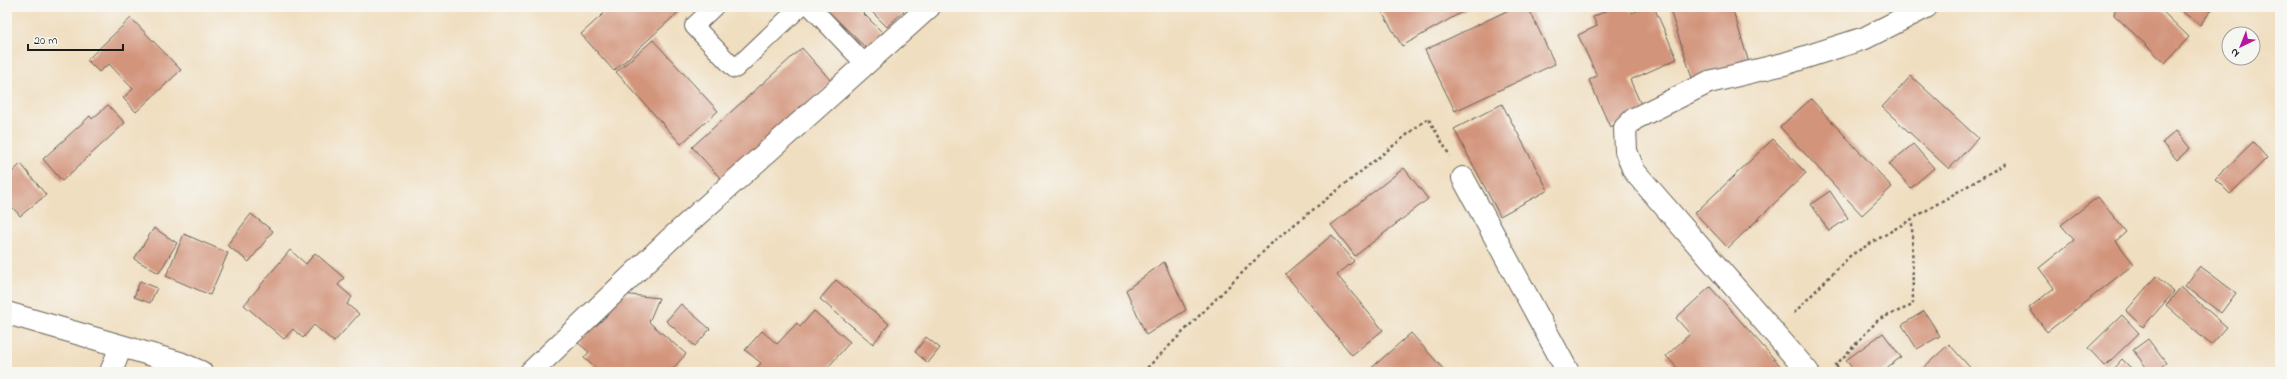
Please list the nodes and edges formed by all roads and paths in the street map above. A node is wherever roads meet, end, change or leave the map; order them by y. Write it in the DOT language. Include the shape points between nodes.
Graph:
graph roads {
  1 [pos="714,7"];
  2 [pos="800,7"];
  3 [pos="811,7"];
  4 [pos="929,7"];
  5 [pos="1926,7"];
  6 [pos="865,64"];
  7 [pos="2008,162"];
  8 [pos="1463,178"];
  9 [pos="1912,219"];
  10 [pos="7,313"];
  11 [pos="1791,316"];
  12 [pos="121,346"];
  13 [pos="1830,360"];
  14 [pos="1835,366"];
  15 [pos="111,372"];
  16 [pos="201,372"];
  17 [pos="531,372"];
  18 [pos="1143,372"];
  19 [pos="1568,372"];
  20 [pos="1808,372"];
  21 [pos="1843,372"];
  1 -- 2 [label="lane" via="694,26 735,69"];
  3 -- 6 [label="lane"];
  4 -- 6 [label="street"];
  5 -- 20 [label="street" via="1865,38 1784,64 1709,82 1634,119 1625,128 1626,151 1634,171"];
  6 -- 17 [label="street" via="669,240"];
  7 -- 9 [label="path"];
  8 -- 18 [label="path" via="1428,118 1275,240"];
  8 -- 19 [label="street"];
  9 -- 11 [label="path" via="1850,255"];
  9 -- 14 [label="path" via="1913,305 1879,319"];
  10 -- 12 [label="street"];
  12 -- 15 [label="street"];
  12 -- 16 [label="street" via="180,363"];
  13 -- 14 [label="path"];
  14 -- 21 [label="path"];
}
